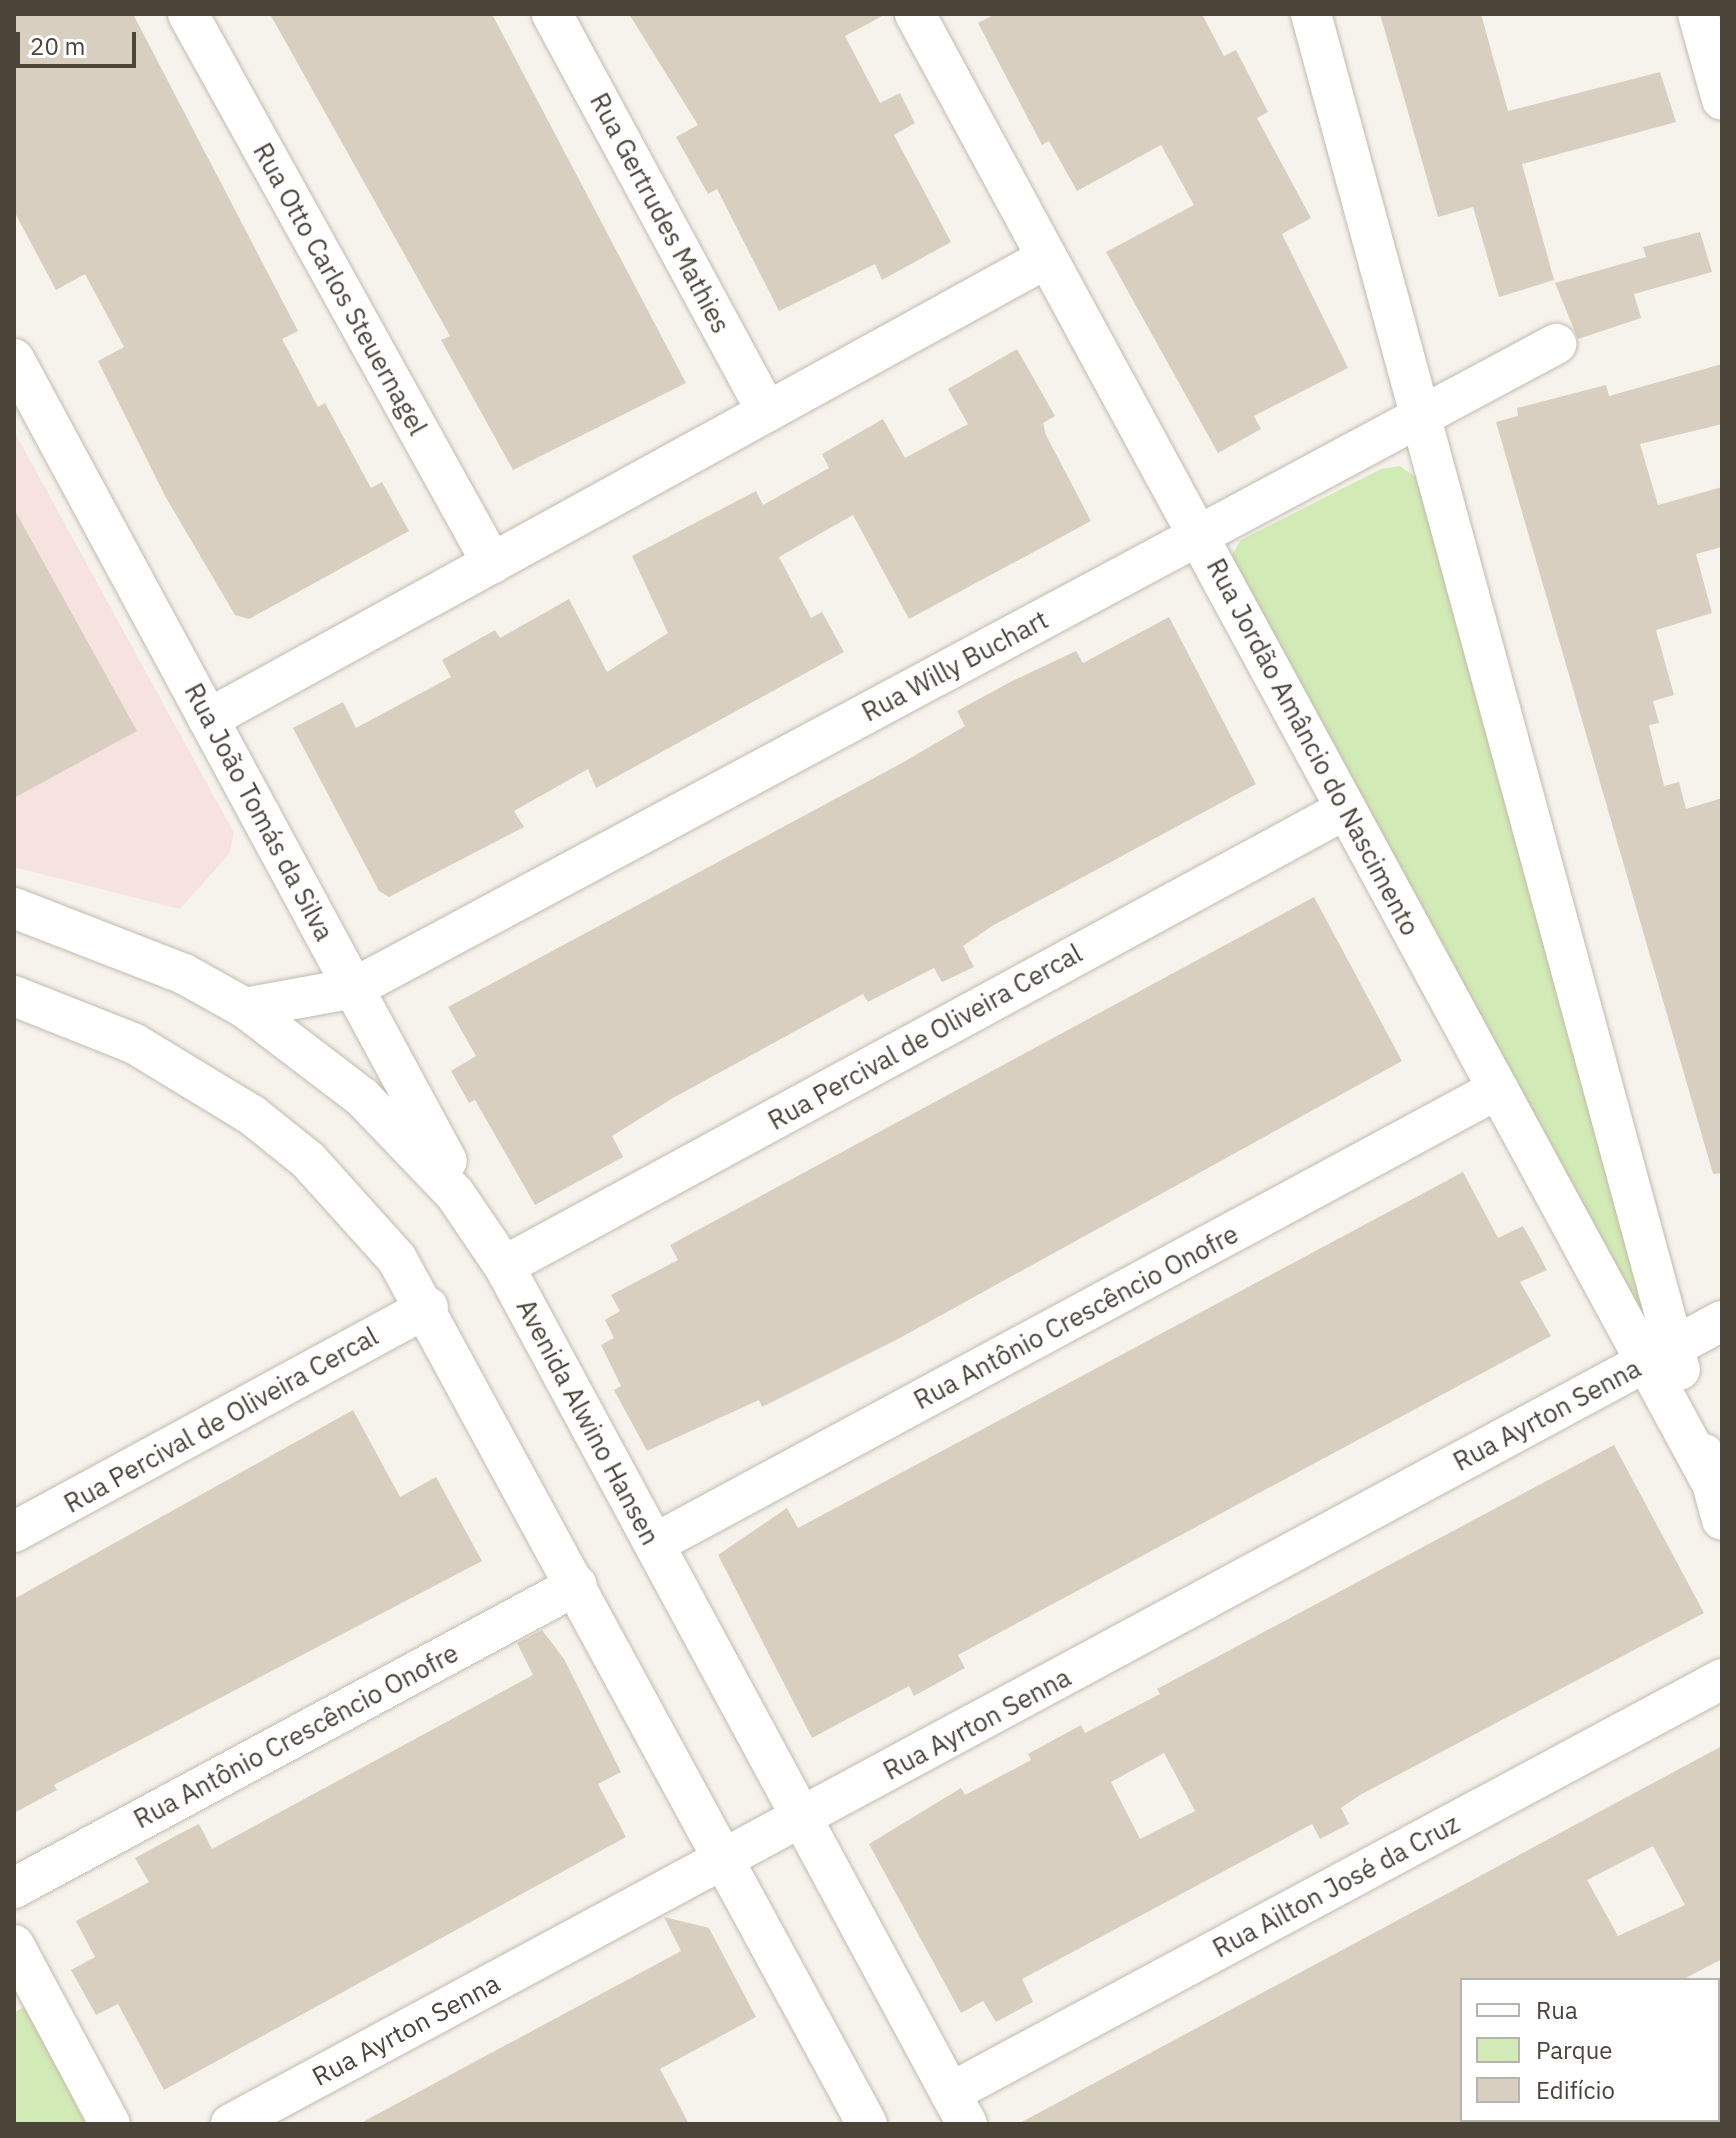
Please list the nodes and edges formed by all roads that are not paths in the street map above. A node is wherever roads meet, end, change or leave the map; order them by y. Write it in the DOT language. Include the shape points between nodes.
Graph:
graph roads {
  1 [pos="188,14"];
  2 [pos="552,14"];
  3 [pos="915,14"];
  4 [pos="1283,14"];
  5 [pos="1311,14"];
  6 [pos="1698,14"];
  7 [pos="1334,100"];
  8 [pos="1722,100"];
  9 [pos="1047,258"];
  10 [pos="1556,344"];
  11 [pos="14,359"];
  12 [pos="767,412"];
  13 [pos="1420,416"];
  14 [pos="1198,536"];
  15 [pos="492,563"];
  16 [pos="208,719"];
  17 [pos="1346,809"];
  18 [pos="14,908"];
  19 [pos="354,988"];
  20 [pos="14,996"];
  21 [pos="245,1008"];
  22 [pos="1498,1089"];
  23 [pos="504,1266"];
  24 [pos="428,1307"];
  25 [pos="1722,1321"];
  26 [pos="1660,1354"];
  27 [pos="1722,1520"];
  28 [pos="14,1532"];
  29 [pos="654,1544"];
  30 [pos="577,1585"];
  31 [pos="1722,1679"];
  32 [pos="802,1819"];
  33 [pos="724,1859"];
  34 [pos="14,1888"];
  35 [pos="14,1945"];
  36 [pos="958,2108"];
  37 [pos="110,2124"];
  38 [pos="231,2124"];
  39 [pos="867,2124"];
  1 -- 15 [label="street, Rua Otto Carlos Steuernagel"];
  2 -- 12 [label="street, Rua Gertrudes Mathies"];
  3 -- 9 [label="street, Rua Jordão Amâncio do Nascimento"];
  4 -- 7 [label="street"];
  5 -- 7 [label="street"];
  6 -- 8 [label="street"];
  7 -- 13 [label="street"];
  9 -- 12 [label="street"];
  9 -- 14 [label="street, Rua Jordão Amâncio do Nascimento"];
  10 -- 13 [label="street, Rua Willy Buchart"];
  11 -- 16 [label="street, Rua João Tomás da Silva"];
  12 -- 15 [label="street"];
  13 -- 14 [label="street, Rua Willy Buchart"];
  13 -- 26 [label="street"];
  14 -- 17 [label="street, Rua Jordão Amâncio do Nascimento"];
  14 -- 19 [label="street, Rua Willy Buchart"];
  15 -- 16 [label="street"];
  16 -- 19 [label="street, Rua João Tomás da Silva"];
  17 -- 22 [label="street, Rua Jordão Amâncio do Nascimento"];
  17 -- 23 [label="street, Rua Percival de Oliveira Cercal"];
  18 -- 21 [label="street, Avenida Alwino Hansen" via="184,974"];
  19 -- 21 [label="street, Rua Willy Buchart"];
  19 -- 23 [label="street, Rua João Tomás da Silva"];
  20 -- 24 [label="street" via="135,1044 252,1115 352,1206"];
  21 -- 23 [label="street, Avenida Alwino Hansen" via="411,1142"];
  22 -- 26 [label="street, Rua Jordão Amâncio do Nascimento"];
  22 -- 29 [label="street, Rua Antônio Crescêncio Onofre"];
  23 -- 29 [label="street, Avenida Alwino Hansen"];
  24 -- 28 [label="street, Rua Percival de Oliveira Cercal"];
  24 -- 30 [label="street"];
  25 -- 26 [label="street, Rua Ayrton Senna"];
  26 -- 27 [label="street"];
  26 -- 32 [label="street, Rua Ayrton Senna"];
  29 -- 32 [label="street, Avenida Alwino Hansen"];
  30 -- 33 [label="street"];
  30 -- 34 [label="street, Rua Antônio Crescêncio Onofre"];
  31 -- 36 [label="street, Rua Ailton José da Cruz"];
  32 -- 33 [label="street, Rua Ayrton Senna"];
  32 -- 36 [label="street, Avenida Alwino Hansen"];
  33 -- 38 [label="street, Rua Ayrton Senna"];
  33 -- 39 [label="street"];
  35 -- 37 [label="street"];
}
